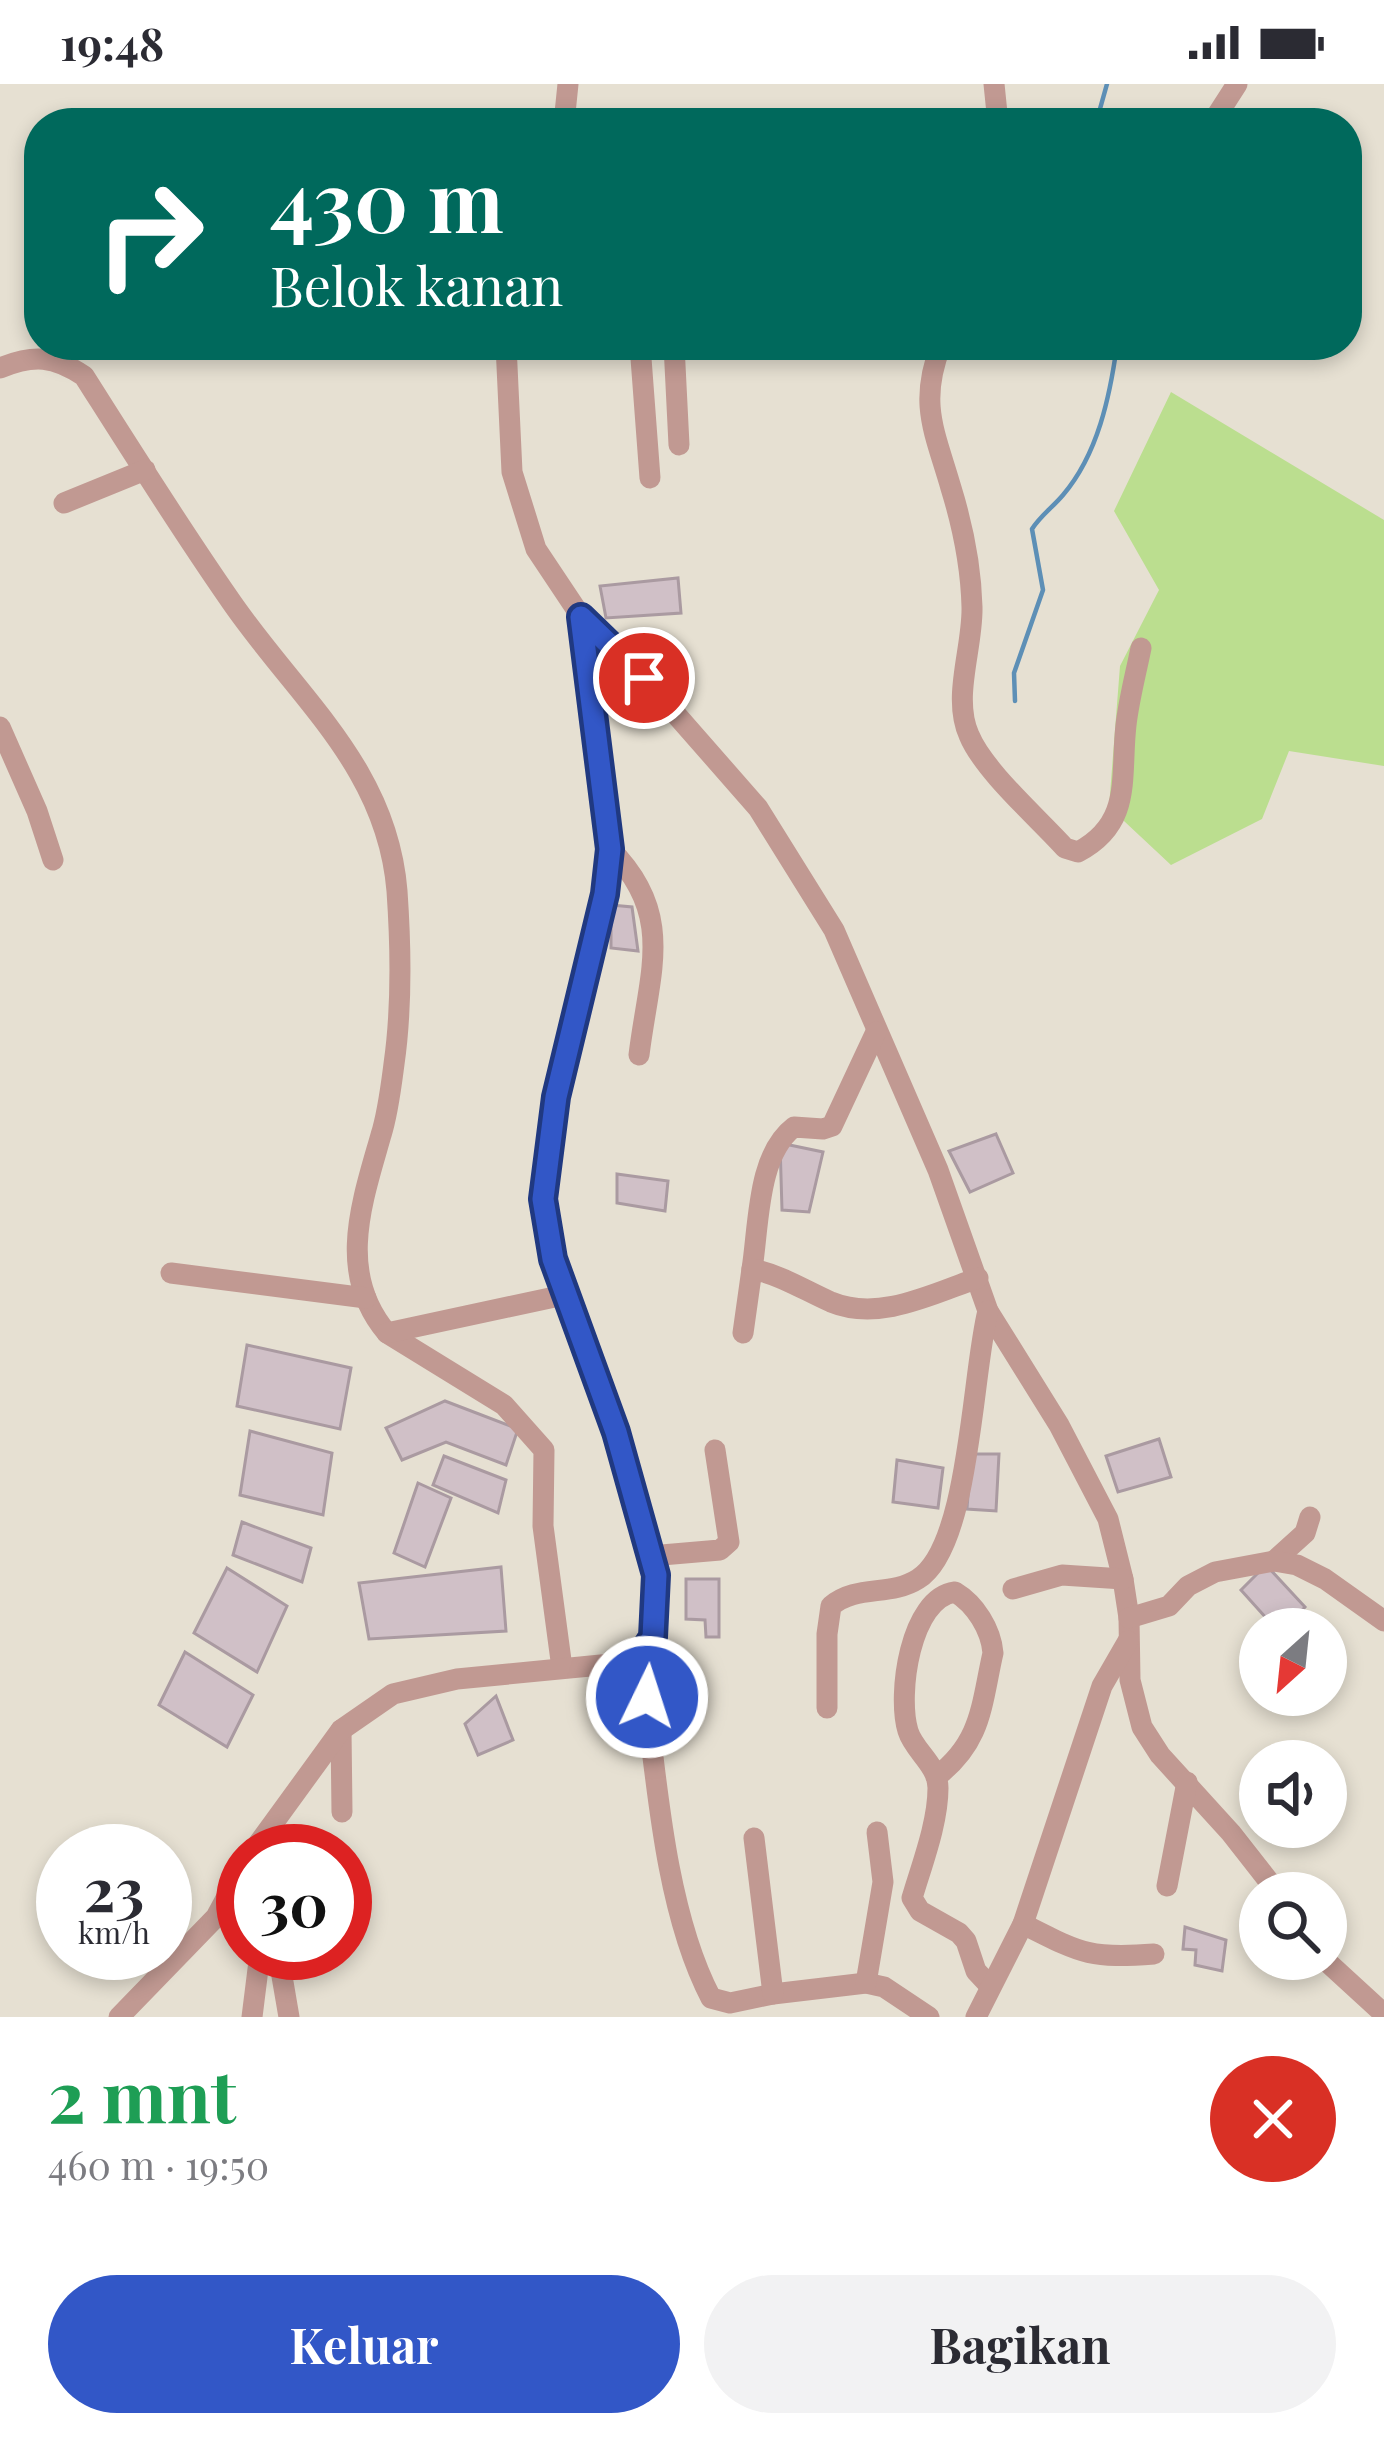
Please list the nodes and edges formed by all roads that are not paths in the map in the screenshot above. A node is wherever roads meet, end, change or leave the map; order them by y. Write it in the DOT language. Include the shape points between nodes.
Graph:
graph roads {
  1 [pos="57,360"];
  2 [pos="507,360"];
  3 [pos="641,360"];
  4 [pos="675,360"];
  5 [pos="935,360"];
  6 [pos="679,445"];
  7 [pos="145,470"];
  8 [pos="650,478"];
  9 [pos="64,503"];
  10 [pos="581,617"];
  11 [pos="1141,648"];
  12 [pos="0,727"];
  13 [pos="610,849"];
  14 [pos="53,860"];
  15 [pos="876,1032"];
  16 [pos="639,1055"];
  17 [pos="752,1269"];
  18 [pos="171,1273"];
  19 [pos="978,1279"];
  20 [pos="564,1295"];
  21 [pos="366,1298"];
  22 [pos="988,1311"];
  23 [pos="387,1333"];
  24 [pos="743,1334"];
  25 [pos="715,1450"];
  26 [pos="1310,1517"];
  27 [pos="650,1556"];
  28 [pos="1274,1561"];
  29 [pos="1123,1579"];
  30 [pos="1012,1588"];
  31 [pos="1384,1621"];
  32 [pos="1129,1628"];
  33 [pos="641,1656"];
  34 [pos="562,1668"];
  35 [pos="827,1708"];
  36 [pos="341,1730"];
  37 [pos="936,1777"];
  38 [pos="1187,1782"];
  39 [pos="342,1812"];
  40 [pos="274,1824"];
  41 [pos="878,1832"];
  42 [pos="754,1838"];
  43 [pos="1261,1872"];
  44 [pos="1167,1886"];
  45 [pos="216,1916"];
  46 [pos="1023,1924"];
  47 [pos="1154,1954"];
  48 [pos="257,1980"];
  49 [pos="283,1980"];
  50 [pos="1347,1980"];
  51 [pos="866,1983"];
  52 [pos="990,1987"];
  53 [pos="773,1994"];
  54 [pos="1384,2014"];
  55 [pos="119,2017"];
  56 [pos="252,2017"];
  57 [pos="289,2017"];
  58 [pos="929,2017"];
  59 [pos="976,2017"];
  1 -- 7 [label="street" via="84,376"];
  2 -- 10 [label="street" via="512,472 524,516"];
  3 -- 8 [label="street"];
  4 -- 6 [label="street"];
  5 -- 11 [label="street" via="931,430 967,549 973,637 962,713 980,756 1065,848 1078,852 1102,840 1123,796"];
  7 -- 9 [label="street"];
  7 -- 21 [label="street" via="229,600 344,746 383,821 397,888 399,976 383,1131 356,1226"];
  10 -- 13 [label="street"];
  10 -- 15 [label="street" via="758,808 834,930"];
  12 -- 14 [label="street"];
  13 -- 16 [label="street" via="643,888 652,915"];
  13 -- 20 [label="street" via="548,1149 543,1199"];
  15 -- 17 [label="street" via="832,1126 794,1127 770,1161"];
  15 -- 19 [label="street"];
  17 -- 19 [label="street" via="868,1309"];
  17 -- 24 [label="street"];
  18 -- 21 [label="street"];
  19 -- 22 [label="street"];
  20 -- 23 [label="street"];
  20 -- 27 [label="street" via="616,1432"];
  21 -- 23 [label="street"];
  22 -- 29 [label="street" via="1085,1472"];
  22 -- 35 [label="street" via="945,1546 918,1580 851,1592 831,1606"];
  23 -- 34 [label="street" via="504,1405 544,1450 543,1526"];
  25 -- 27 [label="street" via="729,1542 720,1550"];
  26 -- 28 [label="street" via="1305,1533"];
  27 -- 33 [label="street" via="656,1610"];
  28 -- 31 [label="street" via="1325,1579"];
  28 -- 32 [label="street" via="1215,1572"];
  29 -- 30 [label="street" via="1062,1575"];
  29 -- 32 [label="street"];
  32 -- 38 [label="street" via="1142,1727"];
  32 -- 46 [label="street"];
  33 -- 34 [label="street"];
  33 -- 53 [label="street" via="672,1869 702,1980 711,1998 730,2003"];
  34 -- 36 [label="street" via="393,1694"];
  36 -- 39 [label="street"];
  36 -- 40 [label="street"];
  37 -- 37 [label="street" via="910,1737 903,1689 924,1616 935,1599 955,1592 969,1600 993,1653 974,1733"];
  37 -- 52 [label="street" via="912,1898 967,1941"];
  38 -- 43 [label="street"];
  38 -- 44 [label="street"];
  41 -- 51 [label="street" via="883,1882"];
  42 -- 53 [label="street"];
  45 -- 55 [label="street"];
  46 -- 47 [label="street" via="1103,1958"];
  46 -- 52 [label="street"];
  48 -- 56 [label="street"];
  49 -- 57 [label="street"];
  50 -- 54 [label="street"];
  51 -- 53 [label="street"];
  51 -- 58 [label="street"];
  52 -- 59 [label="street"];
}
